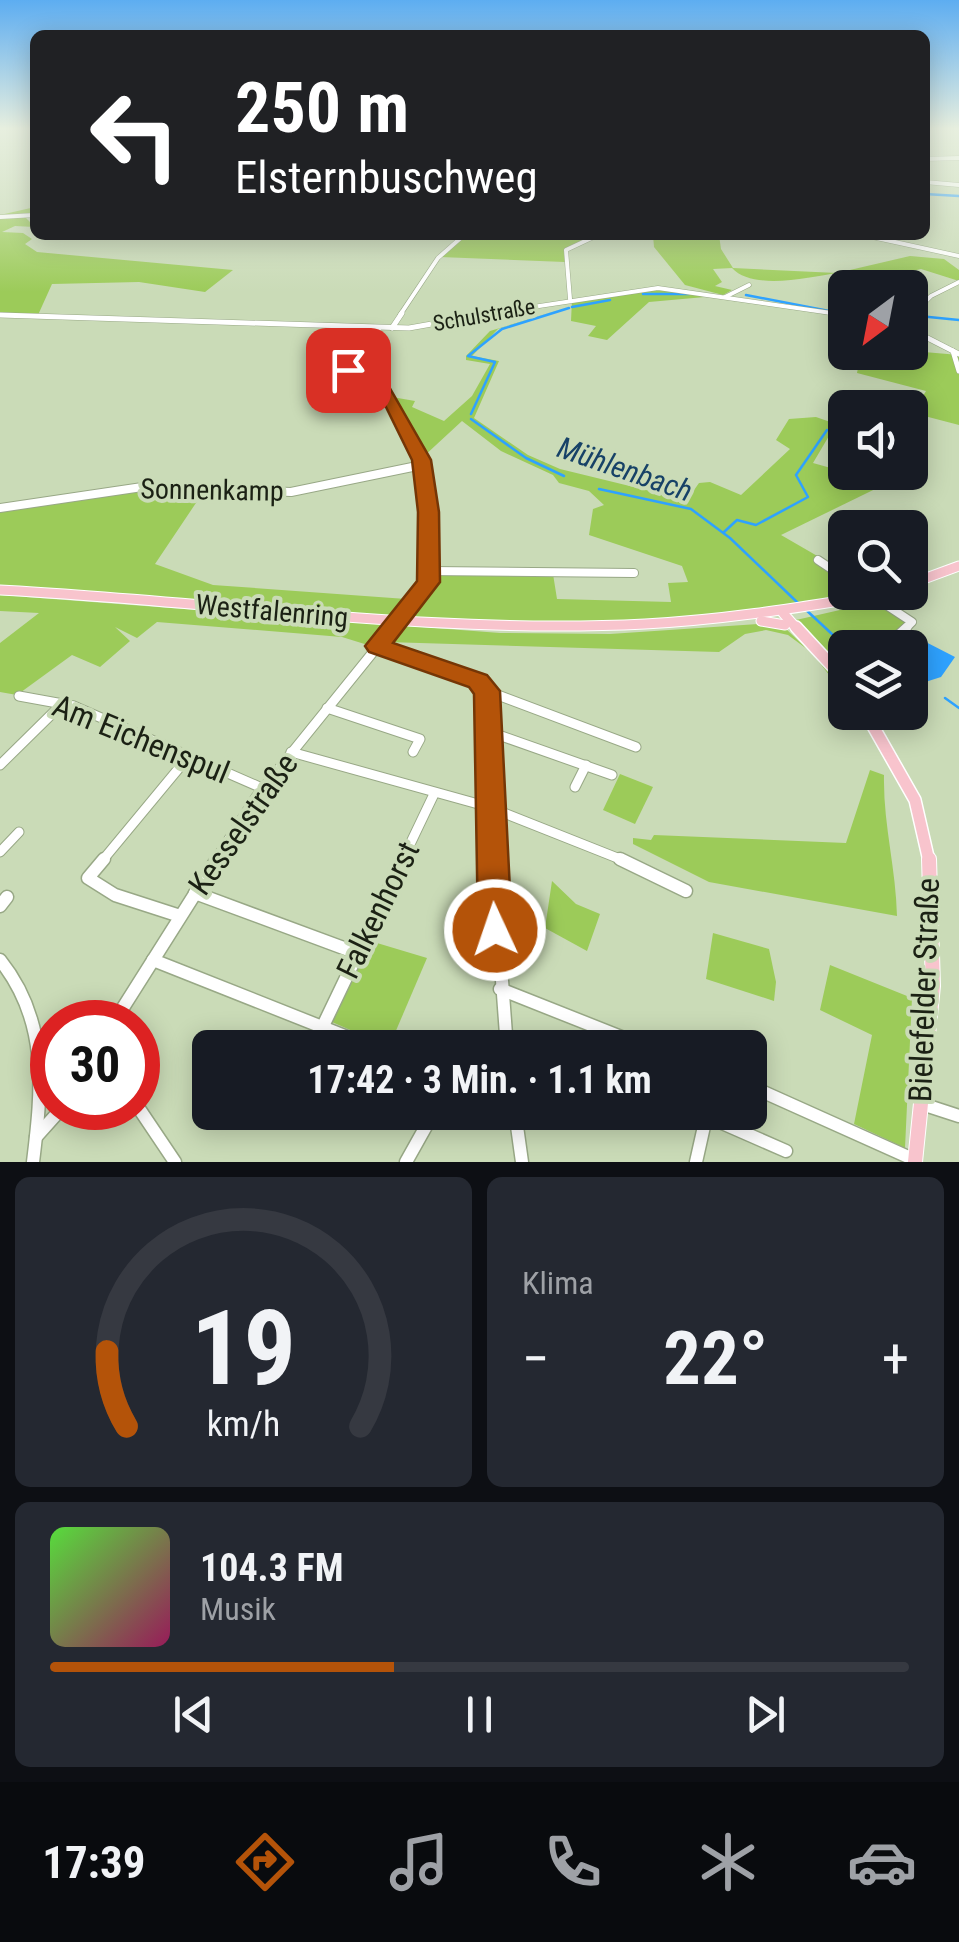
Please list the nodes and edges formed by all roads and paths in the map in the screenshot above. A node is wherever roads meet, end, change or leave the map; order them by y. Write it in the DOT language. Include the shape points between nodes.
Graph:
graph roads {
  1 [pos="30,215"];
  2 [pos="0,217"];
  3 [pos="458,240"];
  4 [pos="587,240"];
  5 [pos="886,240"];
  6 [pos="959,256"];
  7 [pos="959,282"];
  8 [pos="749,285"];
  9 [pos="725,297"];
  10 [pos="570,299"];
  11 [pos="928,299"];
  12 [pos="828,312"];
  13 [pos="0,315"];
  14 [pos="379,328"];
  15 [pos="393,328"];
  16 [pos="374,337"];
  17 [pos="928,340"];
  18 [pos="957,357"];
  19 [pos="959,371"];
  20 [pos="422,465"];
  21 [pos="0,508"];
  22 [pos="818,560"];
  23 [pos="959,566"];
  24 [pos="828,567"];
  25 [pos="430,571"];
  26 [pos="634,573"];
  27 [pos="928,577"];
  28 [pos="0,590"];
  29 [pos="828,604"];
  30 [pos="892,610"];
  31 [pos="781,617"];
  32 [pos="903,630"];
  33 [pos="378,646"];
  34 [pos="828,662"];
  35 [pos="488,695"];
  36 [pos="19,696"];
  37 [pos="64,702"];
  38 [pos="326,708"];
  39 [pos="875,730"];
  40 [pos="490,732"];
  41 [pos="636,747"];
  42 [pos="292,752"];
  43 [pos="413,752"];
  44 [pos="188,756"];
  45 [pos="0,765"];
  46 [pos="586,765"];
  47 [pos="612,775"];
  48 [pos="575,787"];
  49 [pos="262,788"];
  50 [pos="434,794"];
  51 [pos="489,807"];
  52 [pos="19,832"];
  53 [pos="0,852"];
  54 [pos="686,892"];
  55 [pos="195,893"];
  56 [pos="180,916"];
  57 [pos="358,953"];
  58 [pos="0,960"];
  59 [pos="153,960"];
  60 [pos="500,990"];
  61 [pos="128,1000"];
  62 [pos="323,1026"];
  63 [pos="332,1030"];
  64 [pos="505,1030"];
  65 [pos="603,1030"];
  66 [pos="767,1094"];
  67 [pos="922,1104"];
  68 [pos="959,1116"];
  69 [pos="42,1130"];
  70 [pos="153,1130"];
  71 [pos="424,1130"];
  72 [pos="518,1130"];
  73 [pos="703,1130"];
  74 [pos="741,1130"];
  75 [pos="36,1137"];
  76 [pos="786,1151"];
  77 [pos="915,1161"];
  78 [pos="32,1162"];
  79 [pos="174,1162"];
  80 [pos="406,1162"];
  81 [pos="522,1162"];
  82 [pos="696,1162"];
  1 -- 2 [label="street"];
  3 -- 15 [label="street" via="438,258"];
  4 -- 10 [label="street" via="566,250"];
  5 -- 6 [label="street"];
  7 -- 11 [label="street"];
  8 -- 9 [label="street"];
  9 -- 10 [label="street, Schulstraße" via="644,288"];
  9 -- 12 [label="street, Schulstraße"];
  10 -- 15 [label="street, Schulstraße"];
  13 -- 14 [label="street, Schulstraße"];
  14 -- 15 [label="street, Schulstraße"];
  14 -- 16 [label="street"];
  15 -- 16 [label="street"];
  16 -- 20 [label="street" via="349,373 386,391"];
  17 -- 18 [label="street"];
  18 -- 19 [label="street"];
  20 -- 21 [label="street, Sonnenkamp" via="291,492 149,486"];
  20 -- 25 [label="street"];
  22 -- 24 [label="street"];
  23 -- 27 [label="main road"];
  25 -- 26 [label="street"];
  25 -- 33 [label="street, Kesselstraße, bridge" via="429,582"];
  28 -- 31 [label="main road, Westfalenring" via="465,626 604,628"];
  29 -- 31 [label="main road"];
  30 -- 32 [label="street" via="912,622"];
  31 -- 34 [label="main road"];
  33 -- 35 [label="street" via="478,681"];
  33 -- 38 [label="street, Kesselstraße"];
  35 -- 40 [label="street"];
  35 -- 41 [label="street"];
  36 -- 37 [label="street, Am Eichenspul"];
  37 -- 44 [label="street, Am Eichenspul"];
  37 -- 45 [label="street"];
  38 -- 42 [label="street, Kesselstraße"];
  38 -- 43 [label="street" via="420,739"];
  39 -- 67 [label="main road, Bielefelder Straße" via="913,794 927,849 932,969"];
  40 -- 46 [label="street"];
  40 -- 51 [label="street"];
  42 -- 49 [label="street, Kesselstraße"];
  42 -- 50 [label="street"];
  44 -- 49 [label="street, Am Eichenspul"];
  44 -- 56 [label="street" via="88,878 114,896"];
  46 -- 47 [label="street"];
  46 -- 48 [label="street"];
  49 -- 55 [label="street, Kesselstraße"];
  50 -- 51 [label="street"];
  50 -- 57 [label="street, Falkenhorst"];
  51 -- 54 [label="street"];
  51 -- 60 [label="street"];
  52 -- 53 [label="street"];
  55 -- 56 [label="street, Kesselstraße"];
  55 -- 57 [label="street"];
  56 -- 59 [label="street, Kesselstraße"];
  57 -- 62 [label="street, Falkenhorst"];
  58 -- 75 [label="street" via="36,1022"];
  59 -- 61 [label="street, Kesselstraße"];
  59 -- 62 [label="street"];
  60 -- 64 [label="street"];
  60 -- 65 [label="street"];
  62 -- 63 [label="street"];
  66 -- 77 [label="street"];
  67 -- 68 [label="street"];
  67 -- 77 [label="main road, Bielefelder Straße"];
  69 -- 75 [label="street"];
  70 -- 79 [label="street"];
  71 -- 80 [label="street"];
  72 -- 81 [label="street"];
  73 -- 82 [label="street"];
  74 -- 76 [label="street"];
  75 -- 78 [label="street"];
}
